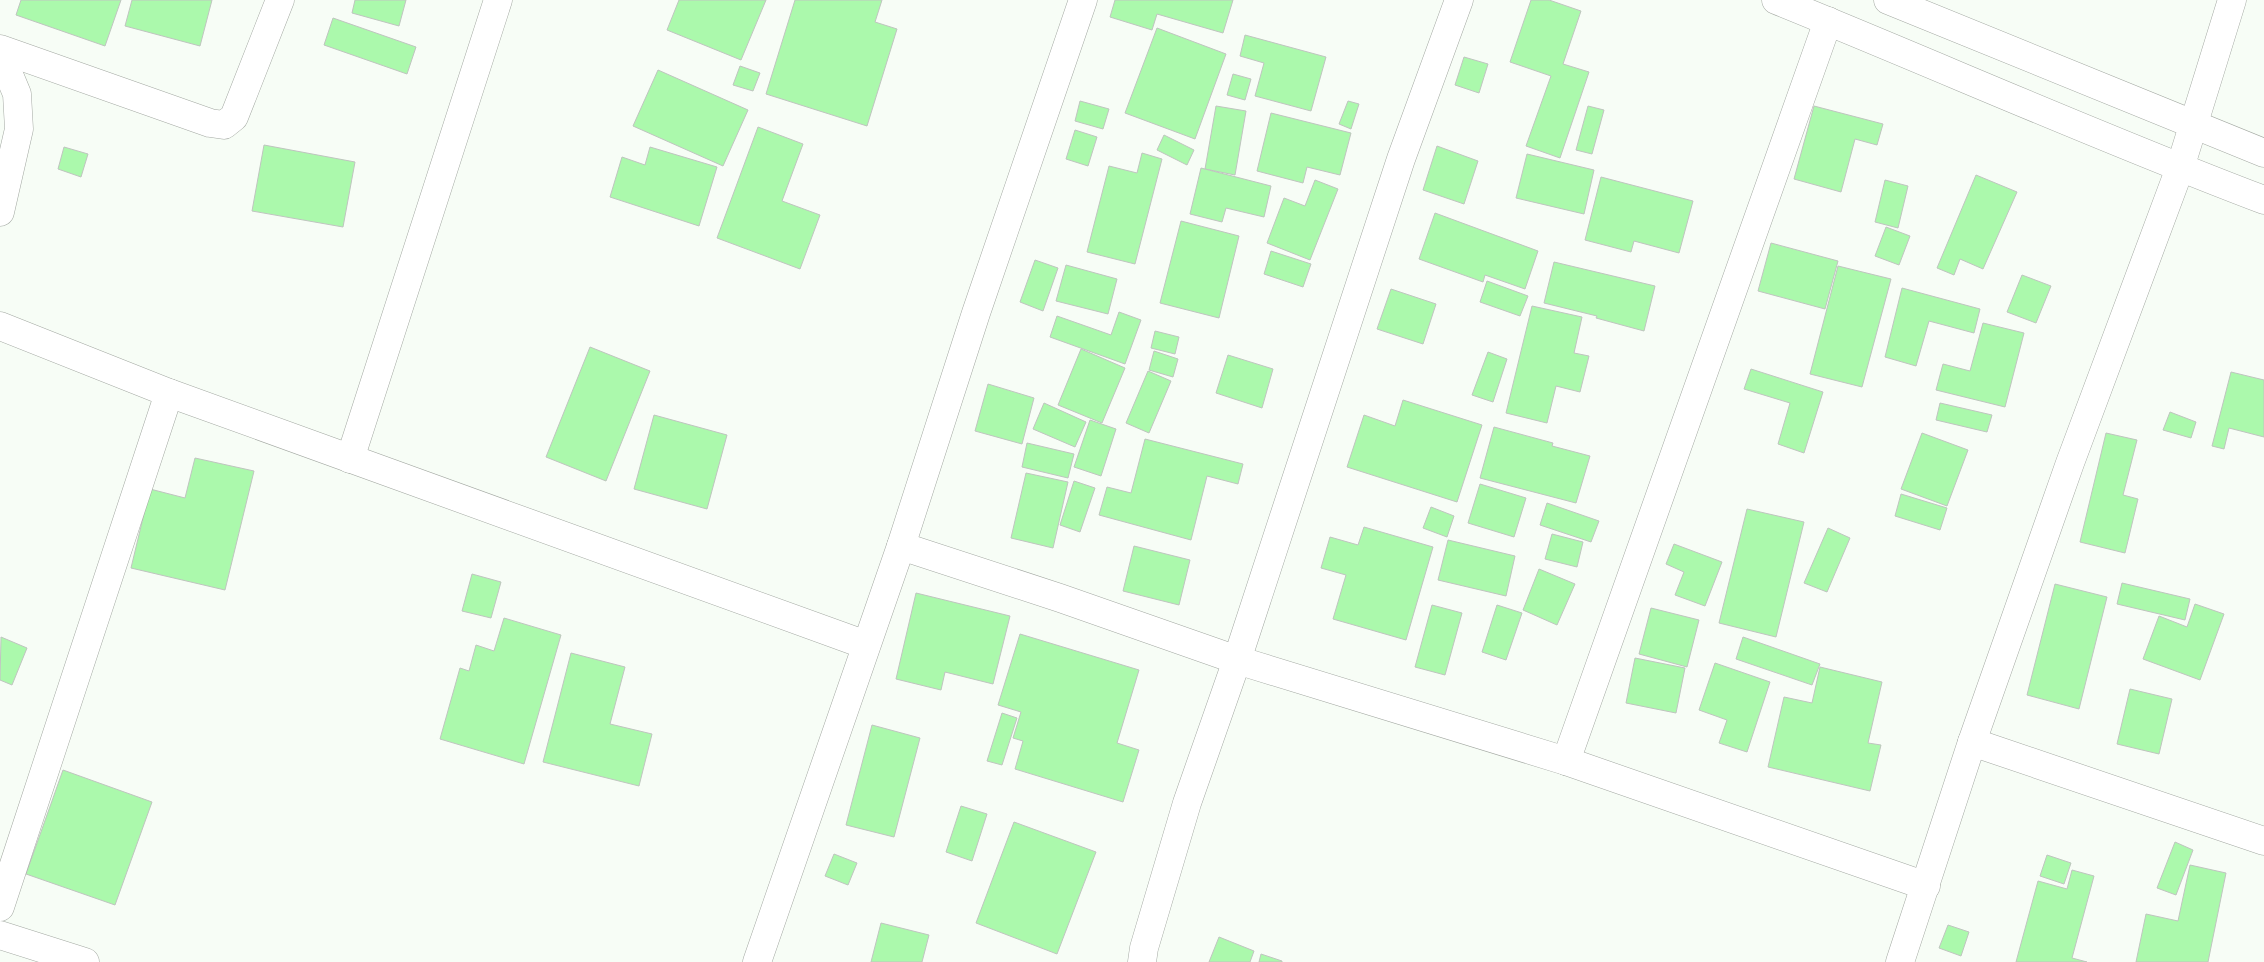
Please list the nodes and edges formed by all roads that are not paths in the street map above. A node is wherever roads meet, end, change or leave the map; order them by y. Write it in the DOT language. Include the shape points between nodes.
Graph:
graph roads {
  1 [pos="280,0"];
  2 [pos="498,0"];
  3 [pos="1083,0"];
  4 [pos="1459,0"];
  5 [pos="1776,0"];
  6 [pos="1888,0"];
  7 [pos="2232,0"];
  8 [pos="1828,21"];
  9 [pos="0,51"];
  10 [pos="2194,126"];
  11 [pos="2264,153"];
  12 [pos="2180,168"];
  13 [pos="2264,200"];
  14 [pos="0,212"];
  15 [pos="0,326"];
  16 [pos="169,393"];
  17 [pos="350,459"];
  18 [pos="901,546"];
  19 [pos="866,645"];
  20 [pos="1237,660"];
  21 [pos="1972,742"];
  22 [pos="1566,761"];
  23 [pos="2264,840"];
  24 [pos="1926,886"];
  25 [pos="0,907"];
  26 [pos="0,935"];
  27 [pos="84,962"];
  28 [pos="757,962"];
  29 [pos="1142,962"];
  30 [pos="1900,962"];
  1 -- 9 [label="street" via="234,117 224,125"];
  2 -- 17 [label="street"];
  3 -- 18 [label="street" via="976,313"];
  4 -- 20 [label="street" via="1401,159"];
  5 -- 8 [label="street"];
  6 -- 10 [label="street"];
  7 -- 10 [label="street"];
  8 -- 12 [label="street"];
  8 -- 22 [label="street"];
  9 -- 14 [label="street" via="17,94 19,129"];
  10 -- 11 [label="street"];
  10 -- 12 [label="street"];
  12 -- 13 [label="street"];
  12 -- 21 [label="street" via="2070,464"];
  15 -- 16 [label="street"];
  16 -- 17 [label="street"];
  16 -- 25 [label="street"];
  17 -- 19 [label="street"];
  18 -- 19 [label="street"];
  18 -- 20 [label="street"];
  19 -- 28 [label="street"];
  20 -- 22 [label="street"];
  20 -- 29 [label="street" via="1187,803"];
  21 -- 23 [label="street"];
  21 -- 24 [label="street"];
  22 -- 24 [label="street"];
  24 -- 30 [label="street"];
  26 -- 27 [label="street"];
}
